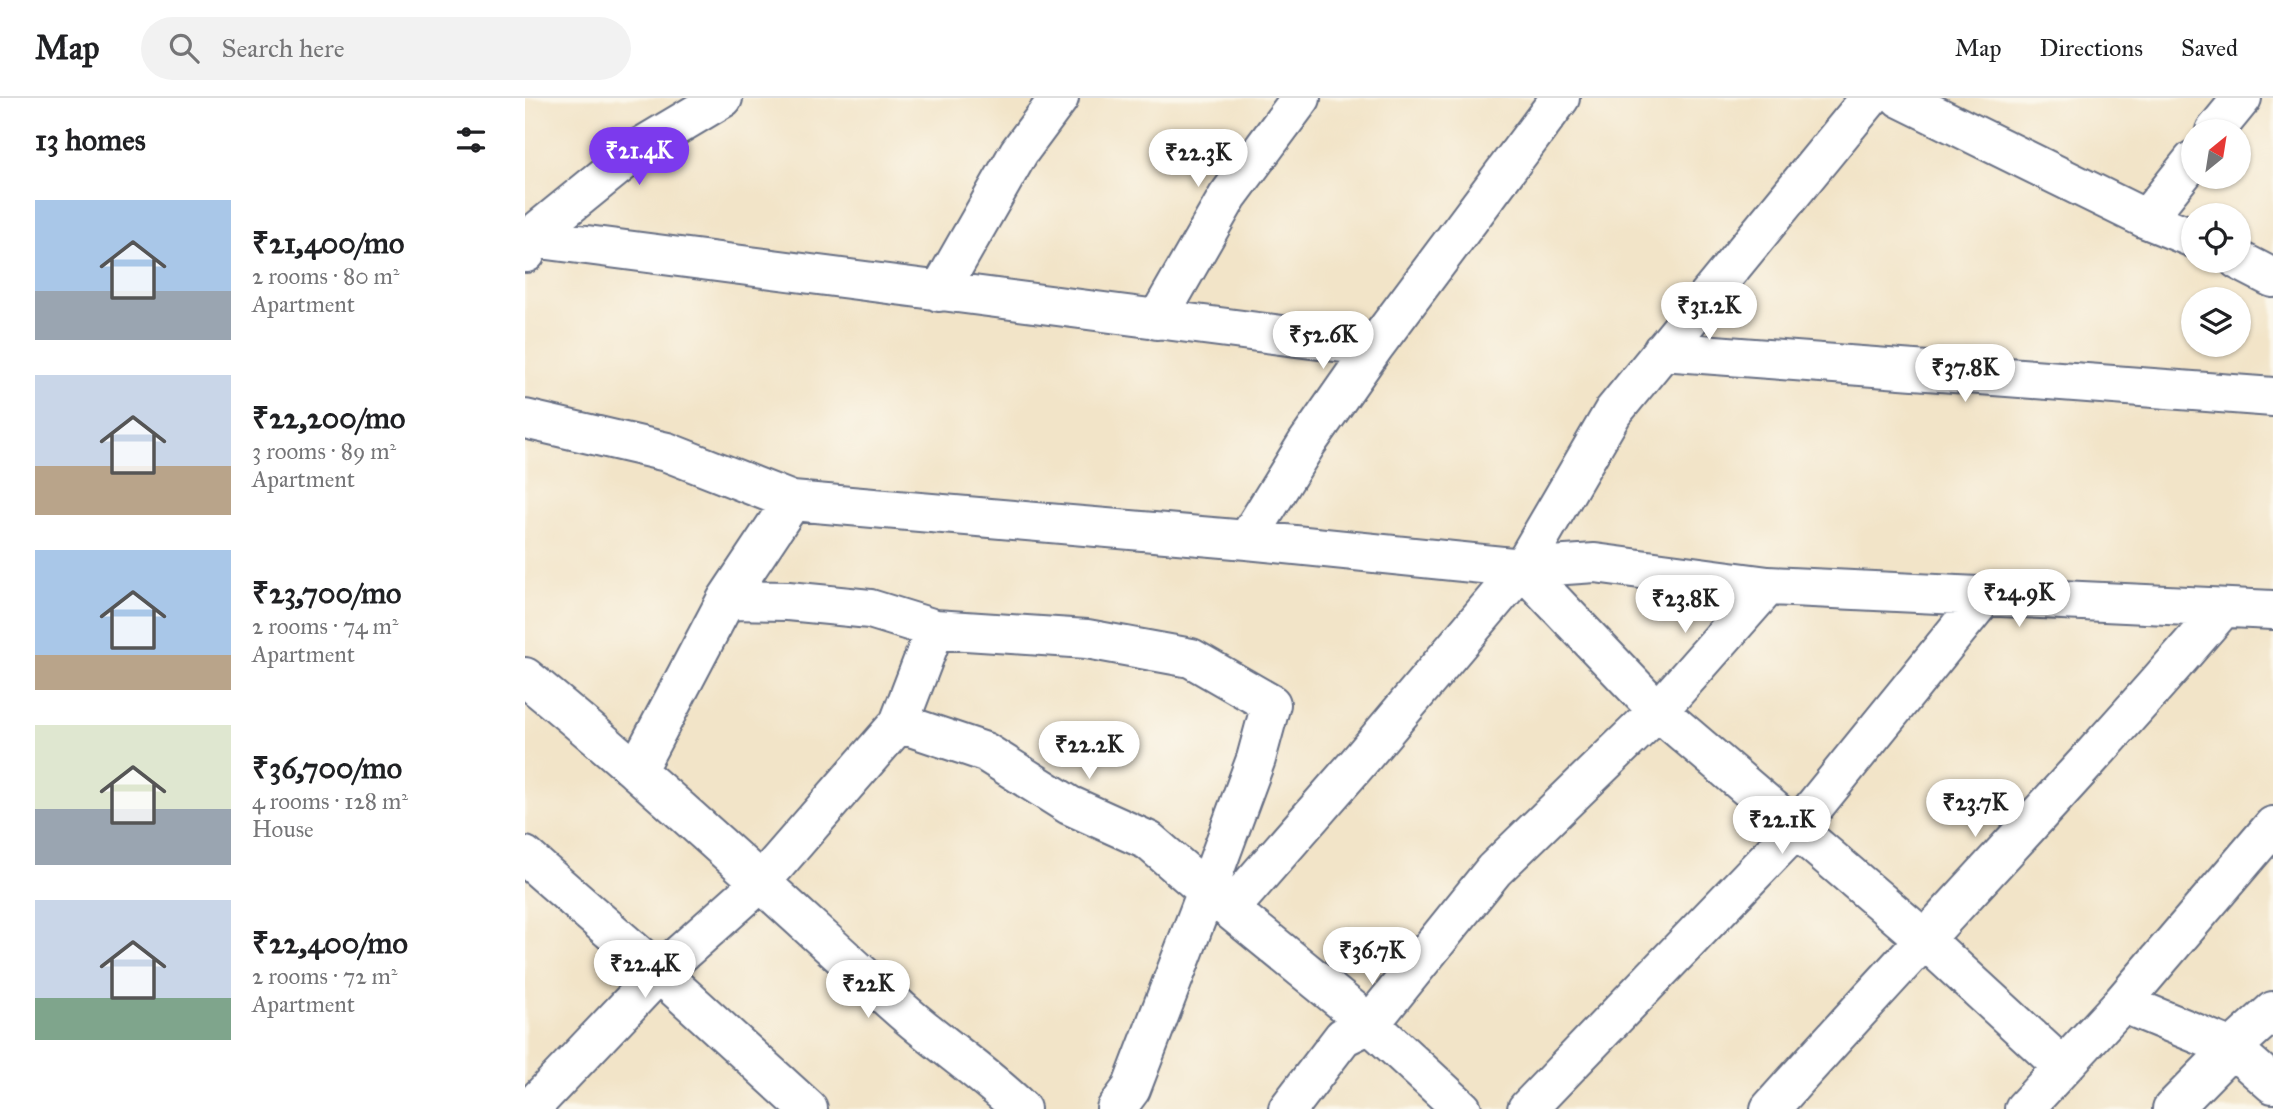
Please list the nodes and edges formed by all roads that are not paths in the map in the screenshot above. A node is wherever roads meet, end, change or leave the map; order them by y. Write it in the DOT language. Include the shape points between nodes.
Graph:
graph roads {
  1 [pos="723,98"];
  2 [pos="1059,98"];
  3 [pos="1301,98"];
  4 [pos="1560,98"];
  5 [pos="1870,98"];
  6 [pos="1900,98"];
  7 [pos="2242,98"];
  8 [pos="2225,119"];
  9 [pos="2181,175"];
  10 [pos="2146,219"];
  11 [pos="2181,233"];
  12 [pos="527,243"];
  13 [pos="2251,267"];
  14 [pos="2273,278"];
  15 [pos="939,292"];
  16 [pos="1157,320"];
  17 [pos="1374,347"];
  18 [pos="1662,351"];
  19 [pos="2273,397"];
  20 [pos="525,419"];
  21 [pos="792,501"];
  22 [pos="1247,540"];
  23 [pos="1522,568"];
  24 [pos="1768,586"];
  25 [pos="1984,597"];
  26 [pos="726,600"];
  27 [pos="2224,608"];
  28 [pos="2273,610"];
  29 [pos="935,629"];
  30 [pos="525,677"];
  31 [pos="1658,711"];
  32 [pos="899,723"];
  33 [pos="636,771"];
  34 [pos="2273,826"];
  35 [pos="1796,829"];
  36 [pos="525,856"];
  37 [pos="760,883"];
  38 [pos="1219,900"];
  39 [pos="1923,938"];
  40 [pos="659,973"];
  41 [pos="2122,1003"];
  42 [pos="2273,1011"];
  43 [pos="1370,1024"];
  44 [pos="2232,1048"];
  45 [pos="2063,1067"];
  46 [pos="2273,1084"];
  47 [pos="530,1106"];
  48 [pos="808,1109"];
  49 [pos="1021,1109"];
  50 [pos="1116,1109"];
  51 [pos="1288,1109"];
  52 [pos="1462,1109"];
  53 [pos="1527,1109"];
  54 [pos="1770,1109"];
  55 [pos="2024,1109"];
  56 [pos="2172,1109"];
  1 -- 12 [label="street" via="641,148"];
  2 -- 15 [label="street" via="1019,152"];
  3 -- 16 [label="street" via="1229,196"];
  4 -- 17 [label="street"];
  5 -- 18 [label="street"];
  6 -- 10 [label="street"];
  7 -- 8 [label="street"];
  9 -- 10 [label="street"];
  10 -- 11 [label="street"];
  12 -- 15 [label="street"];
  13 -- 14 [label="street"];
  15 -- 16 [label="street"];
  16 -- 17 [label="street"];
  17 -- 22 [label="street"];
  18 -- 19 [label="street"];
  18 -- 23 [label="street" via="1613,412"];
  20 -- 21 [label="street" via="667,452"];
  21 -- 22 [label="street"];
  21 -- 26 [label="street"];
  22 -- 23 [label="street"];
  23 -- 24 [label="street" via="1595,563"];
  23 -- 31 [label="street"];
  23 -- 38 [label="street" via="1357,764"];
  24 -- 25 [label="street"];
  24 -- 31 [label="street"];
  25 -- 27 [label="street"];
  25 -- 35 [label="street"];
  26 -- 29 [label="street" via="870,609"];
  26 -- 33 [label="street"];
  27 -- 28 [label="street"];
  27 -- 39 [label="street" via="2127,720"];
  29 -- 32 [label="street"];
  29 -- 38 [label="street" via="1087,639 1191,658 1271,704"];
  30 -- 33 [label="street"];
  31 -- 35 [label="street"];
  31 -- 43 [label="street" via="1494,870"];
  32 -- 37 [label="street"];
  32 -- 38 [label="street" via="985,752 1069,805 1149,841"];
  33 -- 37 [label="street"];
  34 -- 41 [label="street"];
  35 -- 39 [label="street"];
  35 -- 53 [label="street"];
  36 -- 40 [label="street"];
  37 -- 40 [label="street"];
  37 -- 49 [label="street" via="925,1031"];
  38 -- 43 [label="street"];
  38 -- 50 [label="street" via="1131,1089"];
  39 -- 45 [label="street"];
  39 -- 54 [label="street"];
  40 -- 47 [label="street"];
  40 -- 48 [label="street"];
  41 -- 44 [label="street"];
  41 -- 45 [label="street"];
  42 -- 44 [label="street"];
  43 -- 51 [label="street" via="1343,1037"];
  43 -- 52 [label="street"];
  44 -- 46 [label="street"];
  44 -- 56 [label="street"];
  45 -- 55 [label="street"];
}
